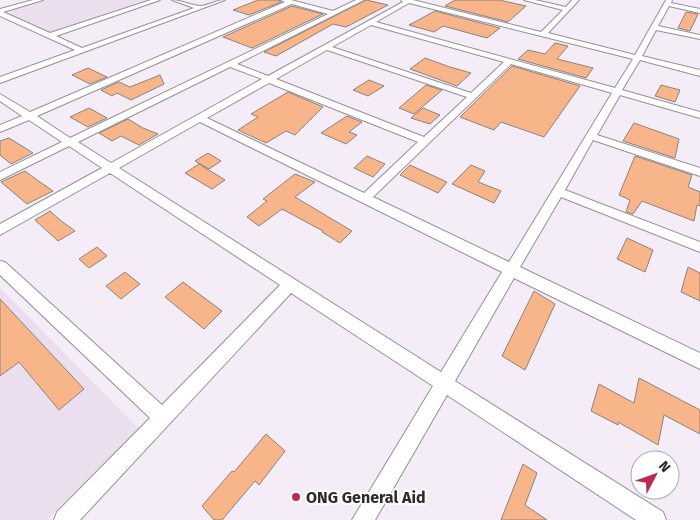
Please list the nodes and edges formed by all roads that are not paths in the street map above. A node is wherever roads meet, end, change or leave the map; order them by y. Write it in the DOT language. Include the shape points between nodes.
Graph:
graph roads {
  1 [pos="40,0"];
  2 [pos="157,0"];
  3 [pos="175,0"];
  4 [pos="222,0"];
  5 [pos="361,0"];
  6 [pos="407,0"];
  7 [pos="527,0"];
  8 [pos="576,0"];
  9 [pos="288,1"];
  10 [pos="667,2"];
  11 [pos="200,8"];
  12 [pos="567,8"];
  13 [pos="700,11"];
  14 [pos="0,12"];
  15 [pos="333,13"];
  16 [pos="369,22"];
  17 [pos="653,27"];
  18 [pos="543,34"];
  19 [pos="49,36"];
  20 [pos="700,37"];
  21 [pos="325,47"];
  22 [pos="82,51"];
  23 [pos="637,58"];
  24 [pos="509,62"];
  25 [pos="230,64"];
  26 [pos="700,73"];
  27 [pos="269,79"];
  28 [pos="0,80"];
  29 [pos="616,92"];
  30 [pos="473,96"];
  31 [pos="0,97"];
  32 [pos="700,115"];
  33 [pos="29,116"];
  34 [pos="199,118"];
  35 [pos="0,129"];
  36 [pos="590,136"];
  37 [pos="425,141"];
  38 [pos="70,142"];
  39 [pos="110,168"];
  40 [pos="700,172"];
  41 [pos="0,176"];
  42 [pos="558,191"];
  43 [pos="365,198"];
  44 [pos="0,230"];
  45 [pos="700,247"];
  46 [pos="0,266"];
  47 [pos="511,269"];
  48 [pos="290,284"];
  49 [pos="700,361"];
  50 [pos="444,384"];
  51 [pos="163,418"];
  52 [pos="65,520"];
  53 [pos="363,520"];
  54 [pos="655,520"];
  1 -- 14 [label="street"];
  2 -- 19 [label="street"];
  3 -- 11 [label="street"];
  4 -- 11 [label="street"];
  5 -- 15 [label="street"];
  6 -- 16 [label="street"];
  6 -- 18 [label="street"];
  7 -- 12 [label="street"];
  8 -- 12 [label="street"];
  9 -- 15 [label="street"];
  9 -- 33 [label="street"];
  10 -- 13 [label="street"];
  10 -- 17 [label="street"];
  11 -- 22 [label="street"];
  12 -- 18 [label="street"];
  14 -- 19 [label="street"];
  15 -- 25 [label="street"];
  16 -- 21 [label="street"];
  16 -- 24 [label="street"];
  17 -- 20 [label="street"];
  17 -- 23 [label="street"];
  18 -- 23 [label="street"];
  19 -- 22 [label="street"];
  21 -- 27 [label="street"];
  21 -- 30 [label="street"];
  22 -- 28 [label="street"];
  23 -- 26 [label="street"];
  23 -- 29 [label="street"];
  24 -- 29 [label="street"];
  24 -- 30 [label="street"];
  25 -- 27 [label="street"];
  25 -- 38 [label="street"];
  27 -- 34 [label="street"];
  27 -- 37 [label="street"];
  29 -- 32 [label="street"];
  29 -- 36 [label="street"];
  30 -- 37 [label="street"];
  31 -- 33 [label="street"];
  33 -- 35 [label="street"];
  33 -- 38 [label="street"];
  34 -- 39 [label="street"];
  34 -- 43 [label="street"];
  36 -- 40 [label="street"];
  36 -- 42 [label="street"];
  37 -- 43 [label="street"];
  38 -- 39 [label="street"];
  38 -- 41 [label="street"];
  39 -- 44 [label="street"];
  39 -- 48 [label="street"];
  42 -- 45 [label="street"];
  42 -- 47 [label="street"];
  43 -- 47 [label="street"];
  46 -- 51 [label="street"];
  47 -- 49 [label="street"];
  47 -- 50 [label="street"];
  48 -- 50 [label="street"];
  48 -- 51 [label="street"];
  50 -- 53 [label="street"];
  50 -- 54 [label="street"];
  51 -- 52 [label="street"];
}
